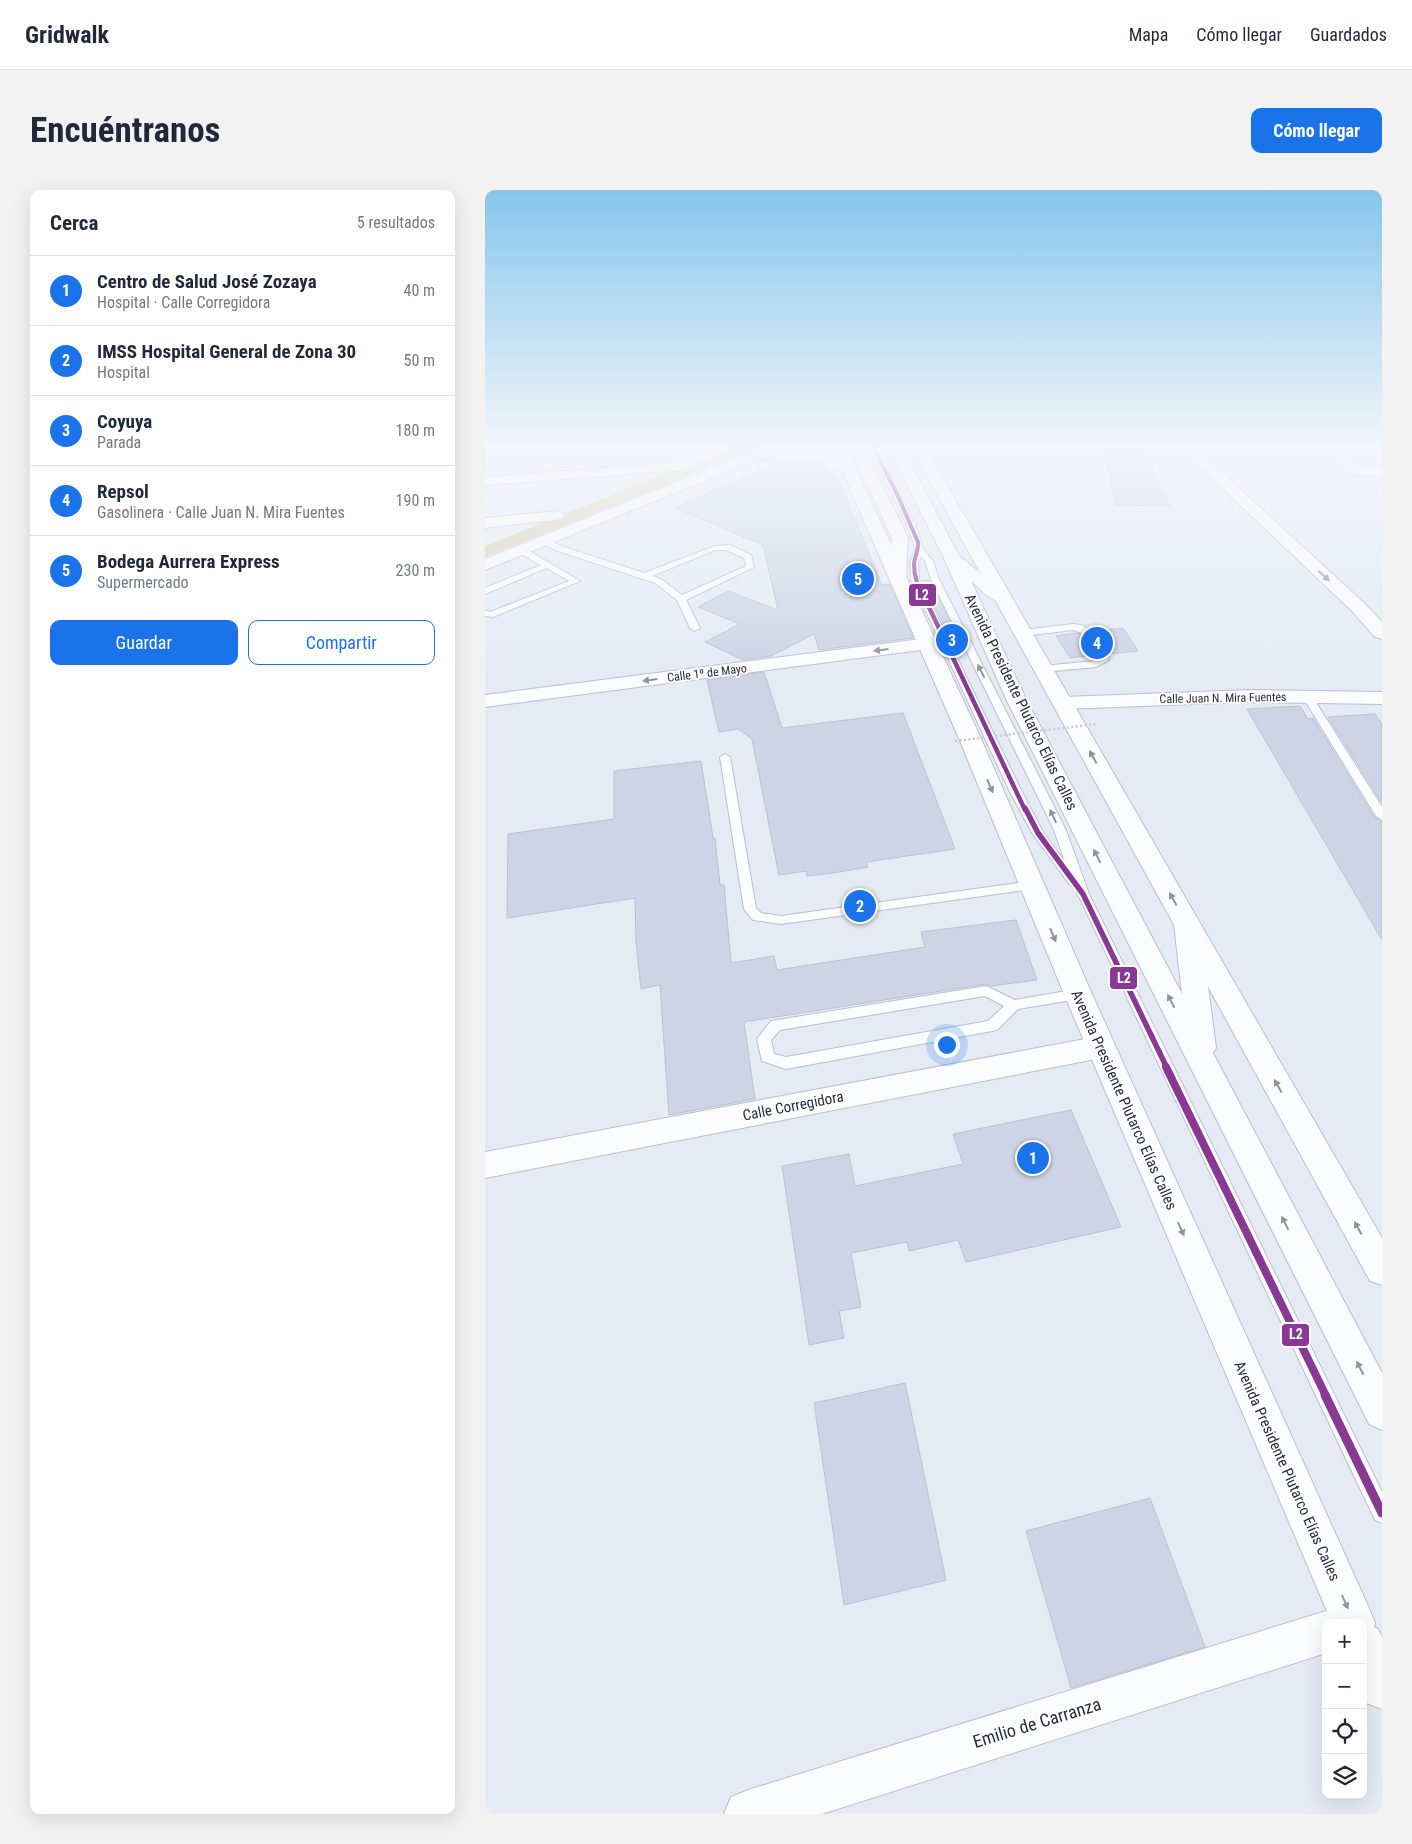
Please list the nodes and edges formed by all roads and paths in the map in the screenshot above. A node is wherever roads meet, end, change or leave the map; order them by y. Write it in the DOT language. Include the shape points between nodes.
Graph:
graph roads {
  1 [pos="540,523"];
  2 [pos="590,523"];
  3 [pos="873,523"];
  4 [pos="892,523"];
  5 [pos="910,523"];
  6 [pos="935,523"];
  7 [pos="961,523"];
  8 [pos="1267,523"];
  9 [pos="503,538"];
  10 [pos="545,541"];
  11 [pos="919,549"];
  12 [pos="521,550"];
  13 [pos="949,550"];
  14 [pos="485,565"];
  15 [pos="547,565"];
  16 [pos="645,576"];
  17 [pos="897,576"];
  18 [pos="485,591"];
  19 [pos="681,598"];
  20 [pos="1003,598"];
  21 [pos="485,613"];
  22 [pos="695,628"];
  23 [pos="1088,632"];
  24 [pos="1382,632"];
  25 [pos="1023,633"];
  26 [pos="929,644"];
  27 [pos="1103,655"];
  28 [pos="1043,669"];
  29 [pos="1307,696"];
  30 [pos="1380,700"];
  31 [pos="485,701"];
  32 [pos="1063,703"];
  33 [pos="1097,724"];
  34 [pos="955,741"];
  35 [pos="725,757"];
  36 [pos="1382,816"];
  37 [pos="1032,885"];
  38 [pos="1083,894"];
  39 [pos="1187,924"];
  40 [pos="1077,994"];
  41 [pos="1014,1004"];
  42 [pos="1101,1047"];
  43 [pos="1204,1067"];
  44 [pos="485,1165"];
  45 [pos="1382,1270"];
  46 [pos="1382,1411"];
  47 [pos="1382,1512"];
  48 [pos="1352,1619"];
  49 [pos="1322,1633"];
  50 [pos="1367,1653"];
  51 [pos="1382,1687"];
  52 [pos="748,1814"];
  1 -- 9 [label="street"];
  2 -- 10 [label="street"];
  3 -- 17 [label="street, Avenida Presidente Plutarco Elías Calles"];
  4 -- 17 [label="street, Avenida Presidente Plutarco Elías Calles" via="899,538"];
  5 -- 11 [label="lane"];
  6 -- 13 [label="street, Avenida Presidente Plutarco Elías Calles"];
  7 -- 20 [label="street, Avenida Presidente Plutarco Elías Calles"];
  8 -- 24 [label="street, one-way"];
  10 -- 12 [label="street"];
  10 -- 16 [label="lane"];
  38 -- 11 [label="lane, one-way" via="1060,830 929,561"];
  11 -- 38 [label="lane" via="914,563 915,580 1038,834"];
  12 -- 14 [label="street"];
  12 -- 15 [label="lane"];
  13 -- 20 [label="street"];
  43 -- 13 [label="street, Avenida Presidente Plutarco Elías Calles, one-way" via="1016,698"];
  15 -- 18 [label="lane"];
  15 -- 21 [label="lane" via="576,582 490,616"];
  16 -- 19 [label="lane" via="658,581"];
  16 -- 19 [label="lane" via="715,548 727,548 748,557 750,567"];
  17 -- 26 [label="street, Avenida Presidente Plutarco Elías Calles"];
  19 -- 22 [label="lane"];
  20 -- 25 [label="street, Avenida Presidente Plutarco Elías Calles"];
  23 -- 25 [label="lane" via="1073,627"];
  25 -- 28 [label="street, Avenida Presidente Plutarco Elías Calles"];
  26 -- 31 [label="street, Calle 1º de Mayo, one-way"];
  26 -- 37 [label="street, Avenida Presidente Plutarco Elías Calles, one-way"];
  27 -- 28 [label="lane" via="1104,660 1096,664"];
  28 -- 32 [label="street, Avenida Presidente Plutarco Elías Calles"];
  29 -- 30 [label="street, Calle Juan N. Mira Fuentes"];
  29 -- 32 [label="street, Calle Juan N. Mira Fuentes"];
  29 -- 36 [label="lane"];
  39 -- 32 [label="street, Avenida Presidente Plutarco Elías Calles, one-way"];
  33 -- 34 [label="path, bridge"];
  35 -- 37 [label="lane" via="750,909 757,917 781,920"];
  37 -- 40 [label="street, Avenida Presidente Plutarco Elías Calles, one-way"];
  38 -- 47 [label="lane"];
  39 -- 43 [label="street"];
  45 -- 39 [label="street, Avenida Presidente Plutarco Elías Calles, one-way"];
  40 -- 41 [label="lane"];
  40 -- 42 [label="street, Avenida Presidente Plutarco Elías Calles"];
  41 -- 41 [label="lane" via="992,1026 785,1063 767,1057 764,1039 776,1025 987,991"];
  42 -- 44 [label="street, Calle Corregidora"];
  42 -- 48 [label="street, Avenida Presidente Plutarco Elías Calles, one-way"];
  46 -- 43 [label="street, Avenida Presidente Plutarco Elías Calles, one-way"];
  49 -- 52 [label="street, Emilio de Carranza"];
  50 -- 51 [label="street"];
}
